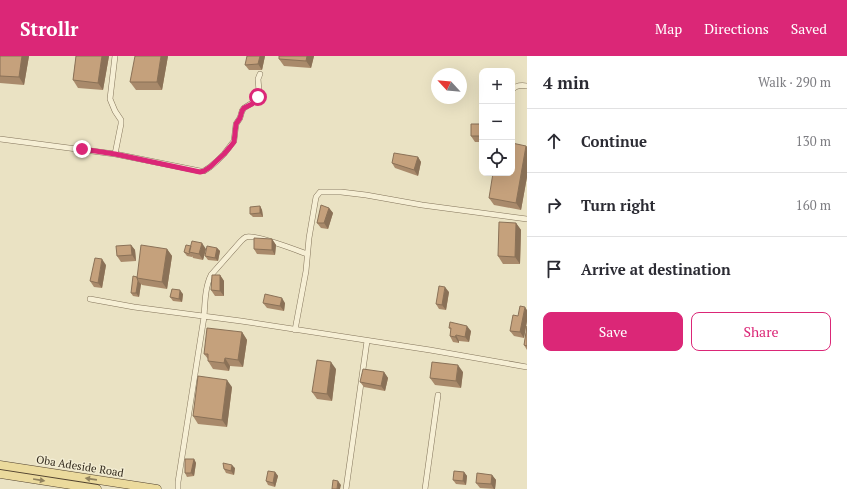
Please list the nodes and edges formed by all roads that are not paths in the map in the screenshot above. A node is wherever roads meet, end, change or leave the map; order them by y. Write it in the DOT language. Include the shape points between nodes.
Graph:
graph roads {
  1 [pos="115,56"];
  2 [pos="260,74"];
  3 [pos="527,86"];
  4 [pos="515,87"];
  5 [pos="0,139"];
  6 [pos="115,154"];
  7 [pos="527,219"];
  8 [pos="307,254"];
  9 [pos="90,299"];
  10 [pos="204,317"];
  11 [pos="295,330"];
  12 [pos="367,341"];
  13 [pos="527,367"];
  14 [pos="438,394"];
  15 [pos="0,465"];
  16 [pos="0,474"];
  17 [pos="178,482"];
  18 [pos="76,484"];
  19 [pos="97,489"];
  20 [pos="158,489"];
  21 [pos="174,489"];
  22 [pos="178,489"];
  23 [pos="346,489"];
  24 [pos="425,489"];
  1 -- 6 [label="street" via="110,99 121,124"];
  2 -- 6 [label="street" via="258,95 252,104 242,111 236,124 234,142 221,158 204,171"];
  3 -- 4 [label="street"];
  5 -- 6 [label="street"];
  7 -- 8 [label="street" via="366,195 320,192 316,197"];
  8 -- 10 [label="street" via="274,242 245,238 211,275"];
  8 -- 11 [label="street"];
  9 -- 10 [label="street"];
  10 -- 11 [label="street"];
  10 -- 17 [label="street"];
  11 -- 12 [label="street"];
  12 -- 13 [label="street"];
  12 -- 23 [label="street"];
  14 -- 24 [label="street"];
  15 -- 18 [label="main road, Oba Adeside Road"];
  16 -- 18 [label="main road, one-way"];
  17 -- 21 [label="street"];
  17 -- 22 [label="street"];
  18 -- 19 [label="main road"];
  20 -- 18 [label="main road, Oba Adeside Road, one-way"];
}
